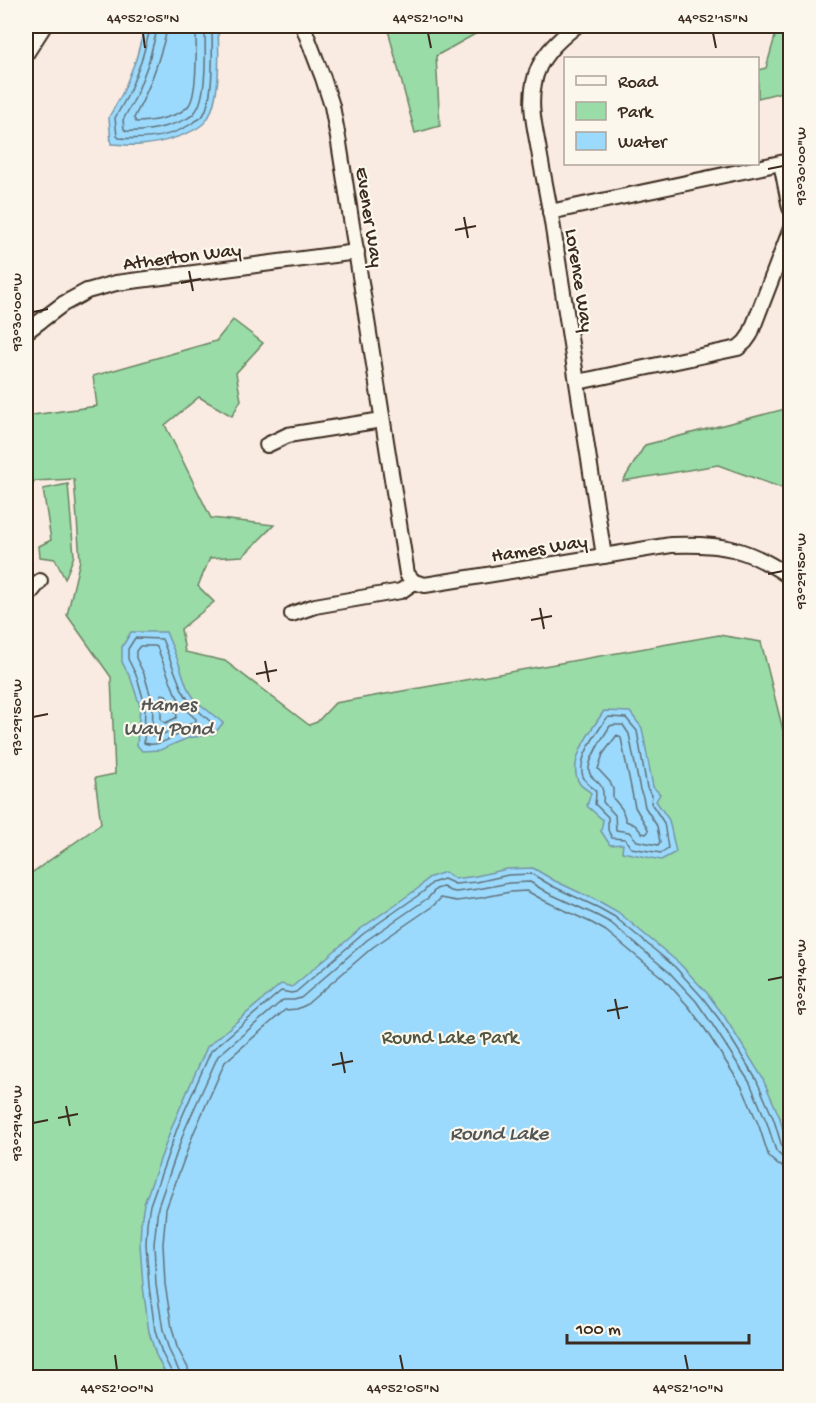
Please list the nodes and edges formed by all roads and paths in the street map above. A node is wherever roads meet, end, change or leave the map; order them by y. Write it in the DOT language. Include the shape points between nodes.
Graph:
graph roads {
  1 [pos="44,26"];
  2 [pos="303,26"];
  3 [pos="576,26"];
  4 [pos="26,54"];
  5 [pos="786,162"];
  6 [pos="790,208"];
  7 [pos="550,213"];
  8 [pos="790,231"];
  9 [pos="357,252"];
  10 [pos="26,332"];
  11 [pos="578,382"];
  12 [pos="382,420"];
  13 [pos="267,445"];
  14 [pos="604,556"];
  15 [pos="790,577"];
  16 [pos="40,581"];
  17 [pos="414,582"];
  18 [pos="26,593"];
  19 [pos="292,614"];
  1 -- 4 [label="street"];
  2 -- 9 [label="street, Evener Way" via="332,106"];
  3 -- 7 [label="street, Lorence Way" via="551,47 532,92"];
  5 -- 6 [label="street"];
  5 -- 7 [label="street"];
  7 -- 11 [label="street, Lorence Way"];
  8 -- 11 [label="street" via="750,335 738,348"];
  9 -- 10 [label="street, Atherton Way" via="116,283 87,291 63,304"];
  9 -- 12 [label="street, Evener Way"];
  11 -- 14 [label="street, Lorence Way"];
  12 -- 13 [label="street" via="288,435"];
  12 -- 17 [label="street, Evener Way" via="407,574"];
  14 -- 15 [label="street, Hames Way" via="671,545 724,546 771,563"];
  14 -- 17 [label="street, Hames Way" via="425,585"];
  16 -- 18 [label="street"];
  17 -- 19 [label="street, Hames Way" via="401,591 315,606"];
}
